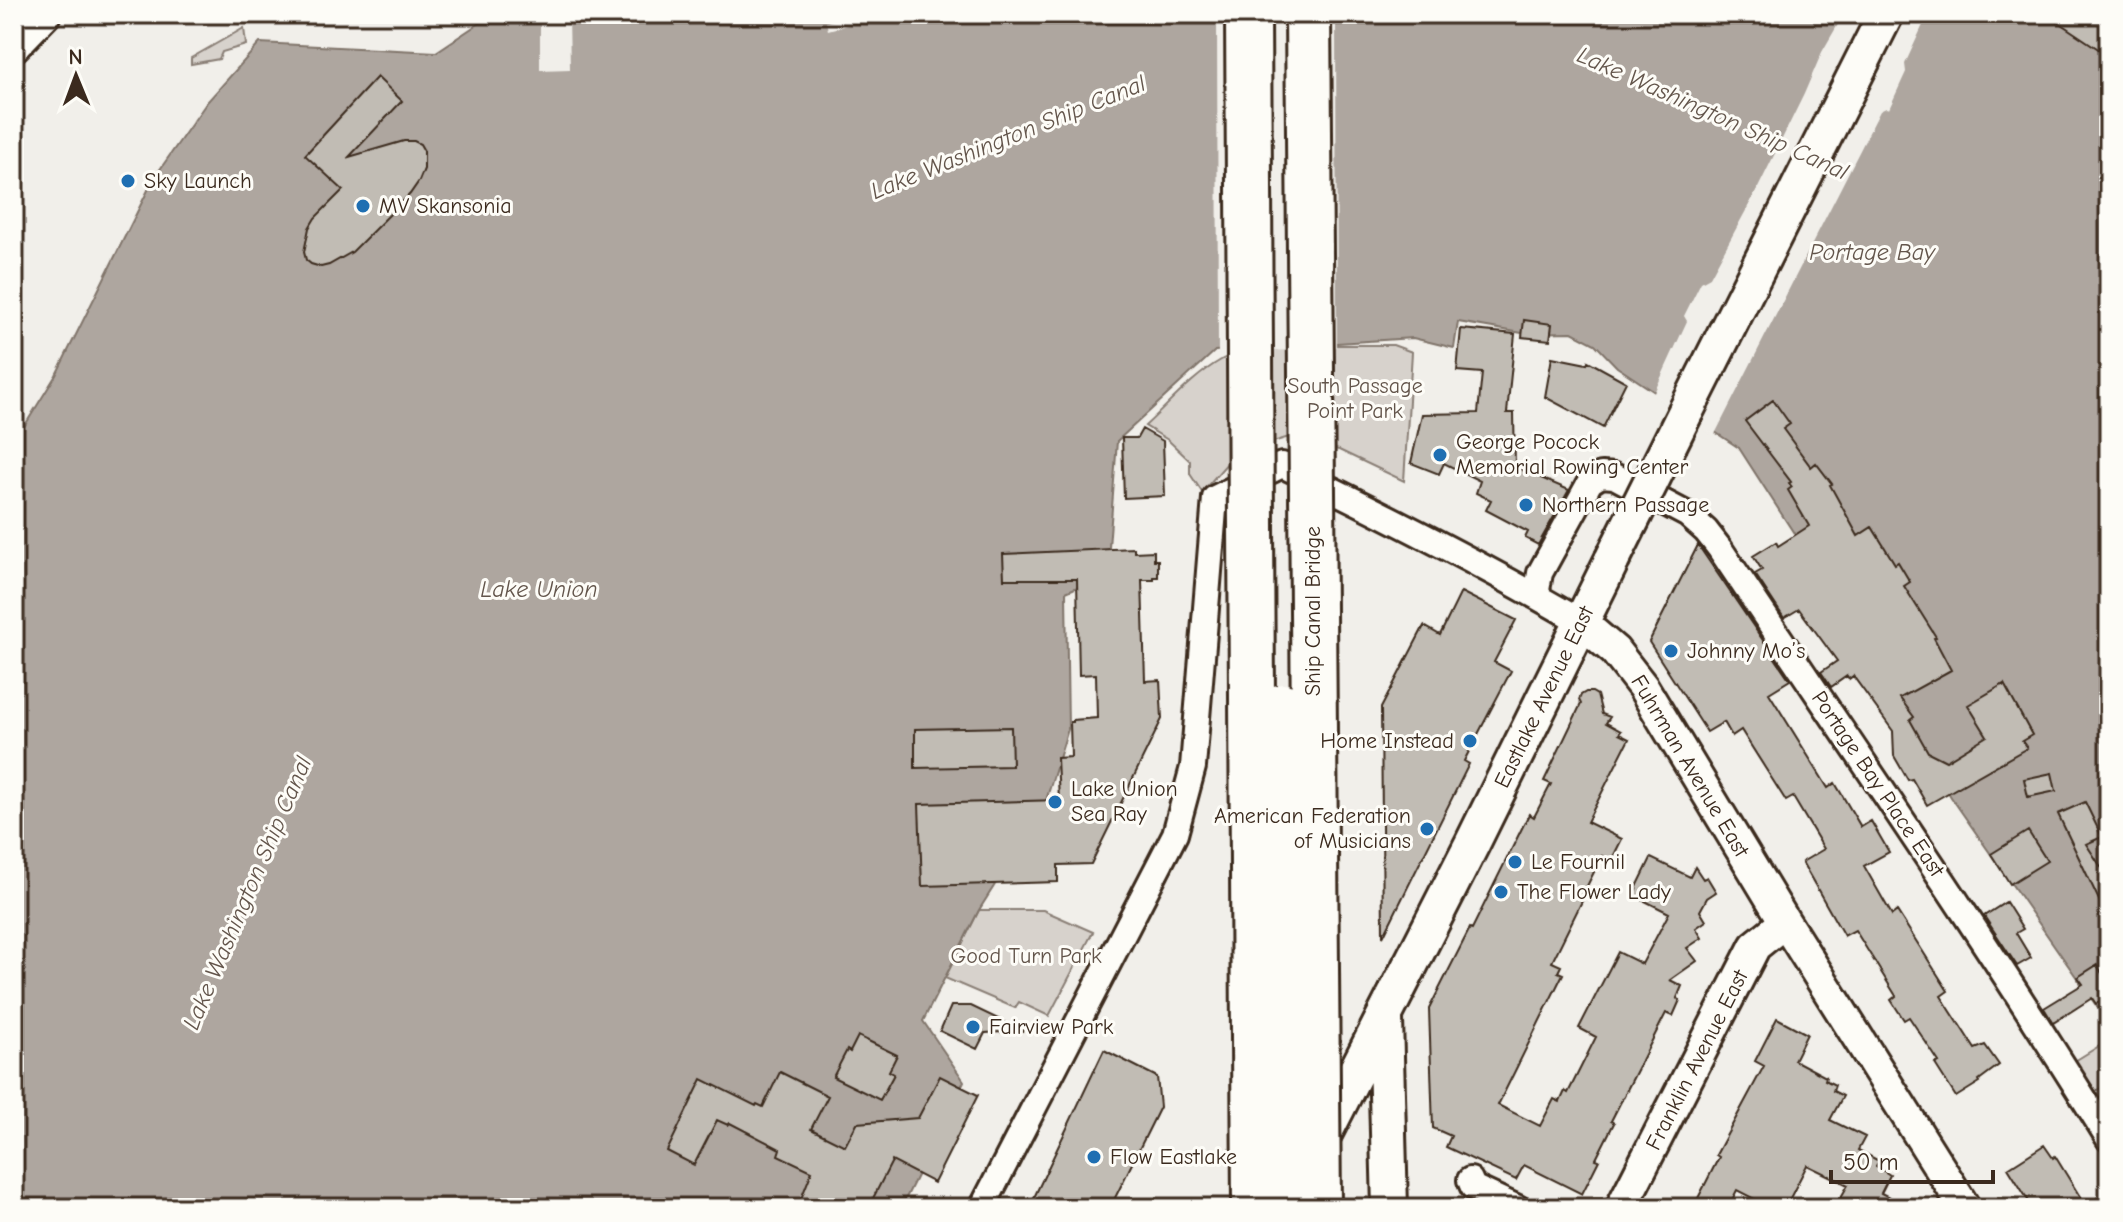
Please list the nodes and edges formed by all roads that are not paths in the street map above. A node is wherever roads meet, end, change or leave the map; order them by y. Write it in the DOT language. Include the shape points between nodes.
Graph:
graph roads {
  1 [pos="45,14"];
  2 [pos="1248,14"];
  3 [pos="1281,14"];
  4 [pos="1308,14"];
  5 [pos="1886,14"];
  6 [pos="14,46"];
  7 [pos="1536,596"];
  8 [pos="1581,622"];
  9 [pos="1785,922"];
  10 [pos="1385,1014"];
  11 [pos="2109,1139"];
  12 [pos="1470,1180"];
  13 [pos="982,1208"];
  14 [pos="1255,1208"];
  15 [pos="1287,1208"];
  16 [pos="1318,1208"];
  17 [pos="1390,1208"];
  18 [pos="1518,1208"];
  19 [pos="1621,1208"];
  20 [pos="1965,1208"];
  21 [pos="1977,1208"];
  1 -- 6 [label="street"];
  2 -- 14 [label="highway, bridge"];
  3 -- 15 [label="highway, Ship Canal Bridge, bridge"];
  4 -- 16 [label="highway, Ship Canal Bridge, bridge"];
  5 -- 8 [label="main road, Eastlake Avenue East, bridge"];
  7 -- 8 [label="street, Fuhrman Avenue East"];
  7 -- 11 [label="street, Portage Bay Place East" via="1540,573 1590,482 1601,475 1614,476 1696,521 1937,873"];
  7 -- 13 [label="street, Fuhrman Avenue East" via="1282,465 1215,498 1193,767 1175,834"];
  8 -- 9 [label="street, Fuhrman Avenue East" via="1615,651 1643,687"];
  8 -- 10 [label="main road, Eastlake Avenue East"];
  9 -- 19 [label="street, Franklin Avenue East" via="1755,946"];
  9 -- 20 [label="street, Fuhrman Avenue East"];
  10 -- 15 [label="main road, Eastlake Avenue East"];
  10 -- 17 [label="main road"];
  12 -- 18 [label="street" via="1473,1187"];
  20 -- 21 [label="street"];
}
